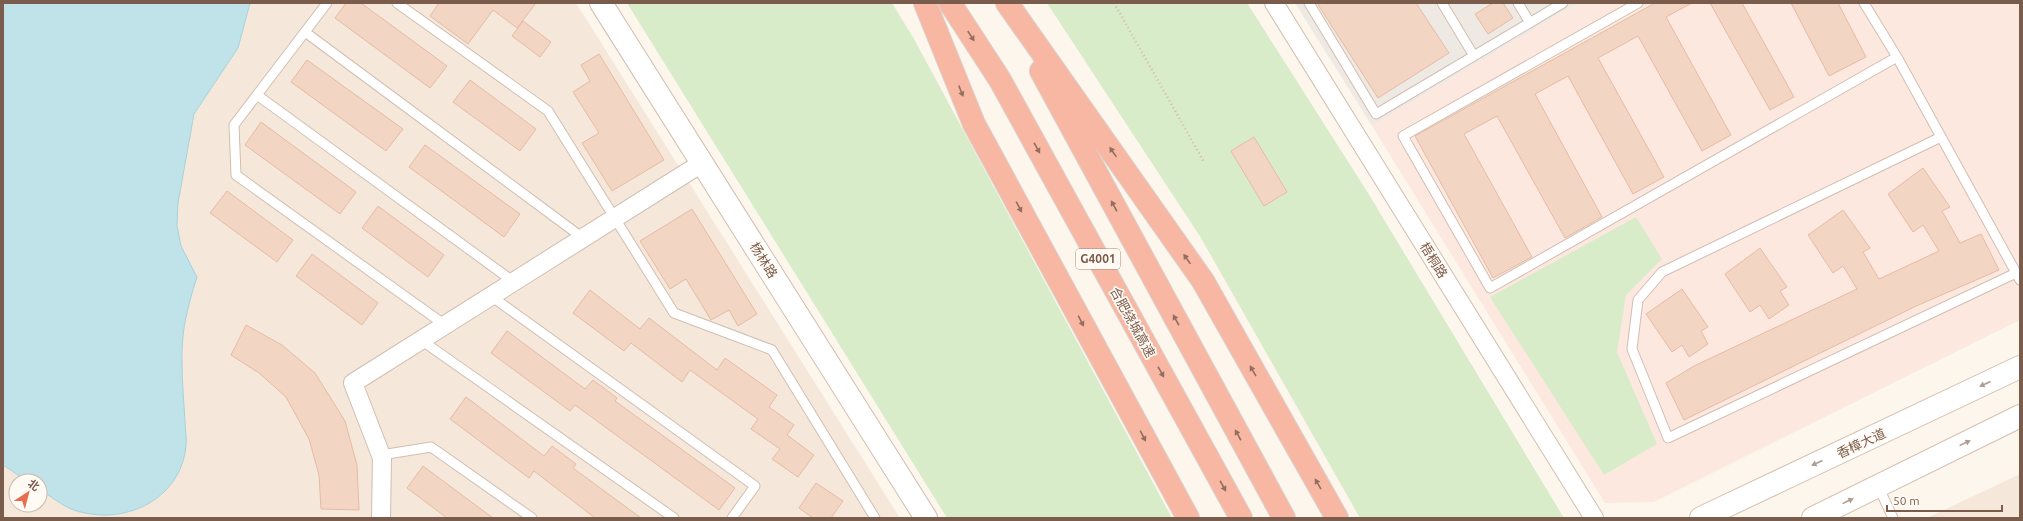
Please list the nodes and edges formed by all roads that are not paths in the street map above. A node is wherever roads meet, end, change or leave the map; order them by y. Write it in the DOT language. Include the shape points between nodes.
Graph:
graph roads {
  1 [pos="327,3"];
  2 [pos="397,3"];
  3 [pos="601,3"];
  4 [pos="925,3"];
  5 [pos="950,3"];
  6 [pos="998,3"];
  7 [pos="1007,3"];
  8 [pos="1274,3"];
  9 [pos="1309,3"];
  10 [pos="1442,3"];
  11 [pos="1518,3"];
  12 [pos="1563,3"];
  13 [pos="1638,3"];
  14 [pos="1864,3"];
  15 [pos="1530,23"];
  16 [pos="305,32"];
  17 [pos="1474,56"];
  18 [pos="1897,57"];
  19 [pos="257,95"];
  20 [pos="1941,137"];
  21 [pos="702,163"];
  22 [pos="614,219"];
  23 [pos="583,238"];
  24 [pos="2018,276"];
  25 [pos="514,282"];
  26 [pos="491,296"];
  27 [pos="445,325"];
  28 [pos="421,340"];
  29 [pos="2020,367"];
  30 [pos="2020,416"];
  31 [pos="381,455"];
  32 [pos="1878,486"];
  33 [pos="1824,516"];
  34 [pos="383,517"];
  35 [pos="532,518"];
  36 [pos="674,518"];
  37 [pos="732,518"];
  38 [pos="875,518"];
  39 [pos="926,518"];
  40 [pos="1188,518"];
  41 [pos="1241,518"];
  42 [pos="1284,518"];
  43 [pos="1337,518"];
  44 [pos="1594,518"];
  45 [pos="1701,518"];
  46 [pos="1893,518"];
  1 -- 16 [label="lane"];
  2 -- 22 [label="lane" via="548,111"];
  3 -- 21 [label="street, 杨林路"];
  4 -- 40 [label="highway, one-way" via="974,124"];
  5 -- 41 [label="highway, 合肥绕城高速 / G4001, one-way" via="1000,80"];
  42 -- 6 [label="highway, G4001, one-way" via="1036,62"];
  43 -- 7 [label="highway, one-way" via="1203,281"];
  8 -- 44 [label="street, 梧桐路"];
  9 -- 17 [label="lane" via="1376,114"];
  10 -- 17 [label="lane"];
  11 -- 15 [label="lane"];
  12 -- 15 [label="lane"];
  13 -- 18 [label="lane" via="1403,136 1490,288"];
  14 -- 18 [label="lane"];
  15 -- 17 [label="lane"];
  16 -- 19 [label="lane"];
  16 -- 23 [label="lane"];
  18 -- 20 [label="lane"];
  19 -- 25 [label="lane"];
  19 -- 27 [label="lane" via="234,125 236,175"];
  20 -- 24 [label="lane"];
  20 -- 24 [label="lane" via="1662,272 1638,300 1632,349 1668,438"];
  21 -- 22 [label="street"];
  21 -- 39 [label="street, 杨林路"];
  22 -- 23 [label="street"];
  22 -- 38 [label="lane" via="674,313 772,350"];
  23 -- 25 [label="street"];
  25 -- 26 [label="street"];
  26 -- 27 [label="street"];
  26 -- 37 [label="lane" via="755,486"];
  27 -- 28 [label="street"];
  28 -- 31 [label="street" via="353,383"];
  28 -- 36 [label="lane"];
  29 -- 45 [label="street, 香樟大道, one-way"];
  32 -- 30 [label="street, one-way"];
  31 -- 34 [label="street"];
  31 -- 35 [label="lane" via="431,447"];
  33 -- 32 [label="street, one-way"];
  32 -- 46 [label="lane"];
}
